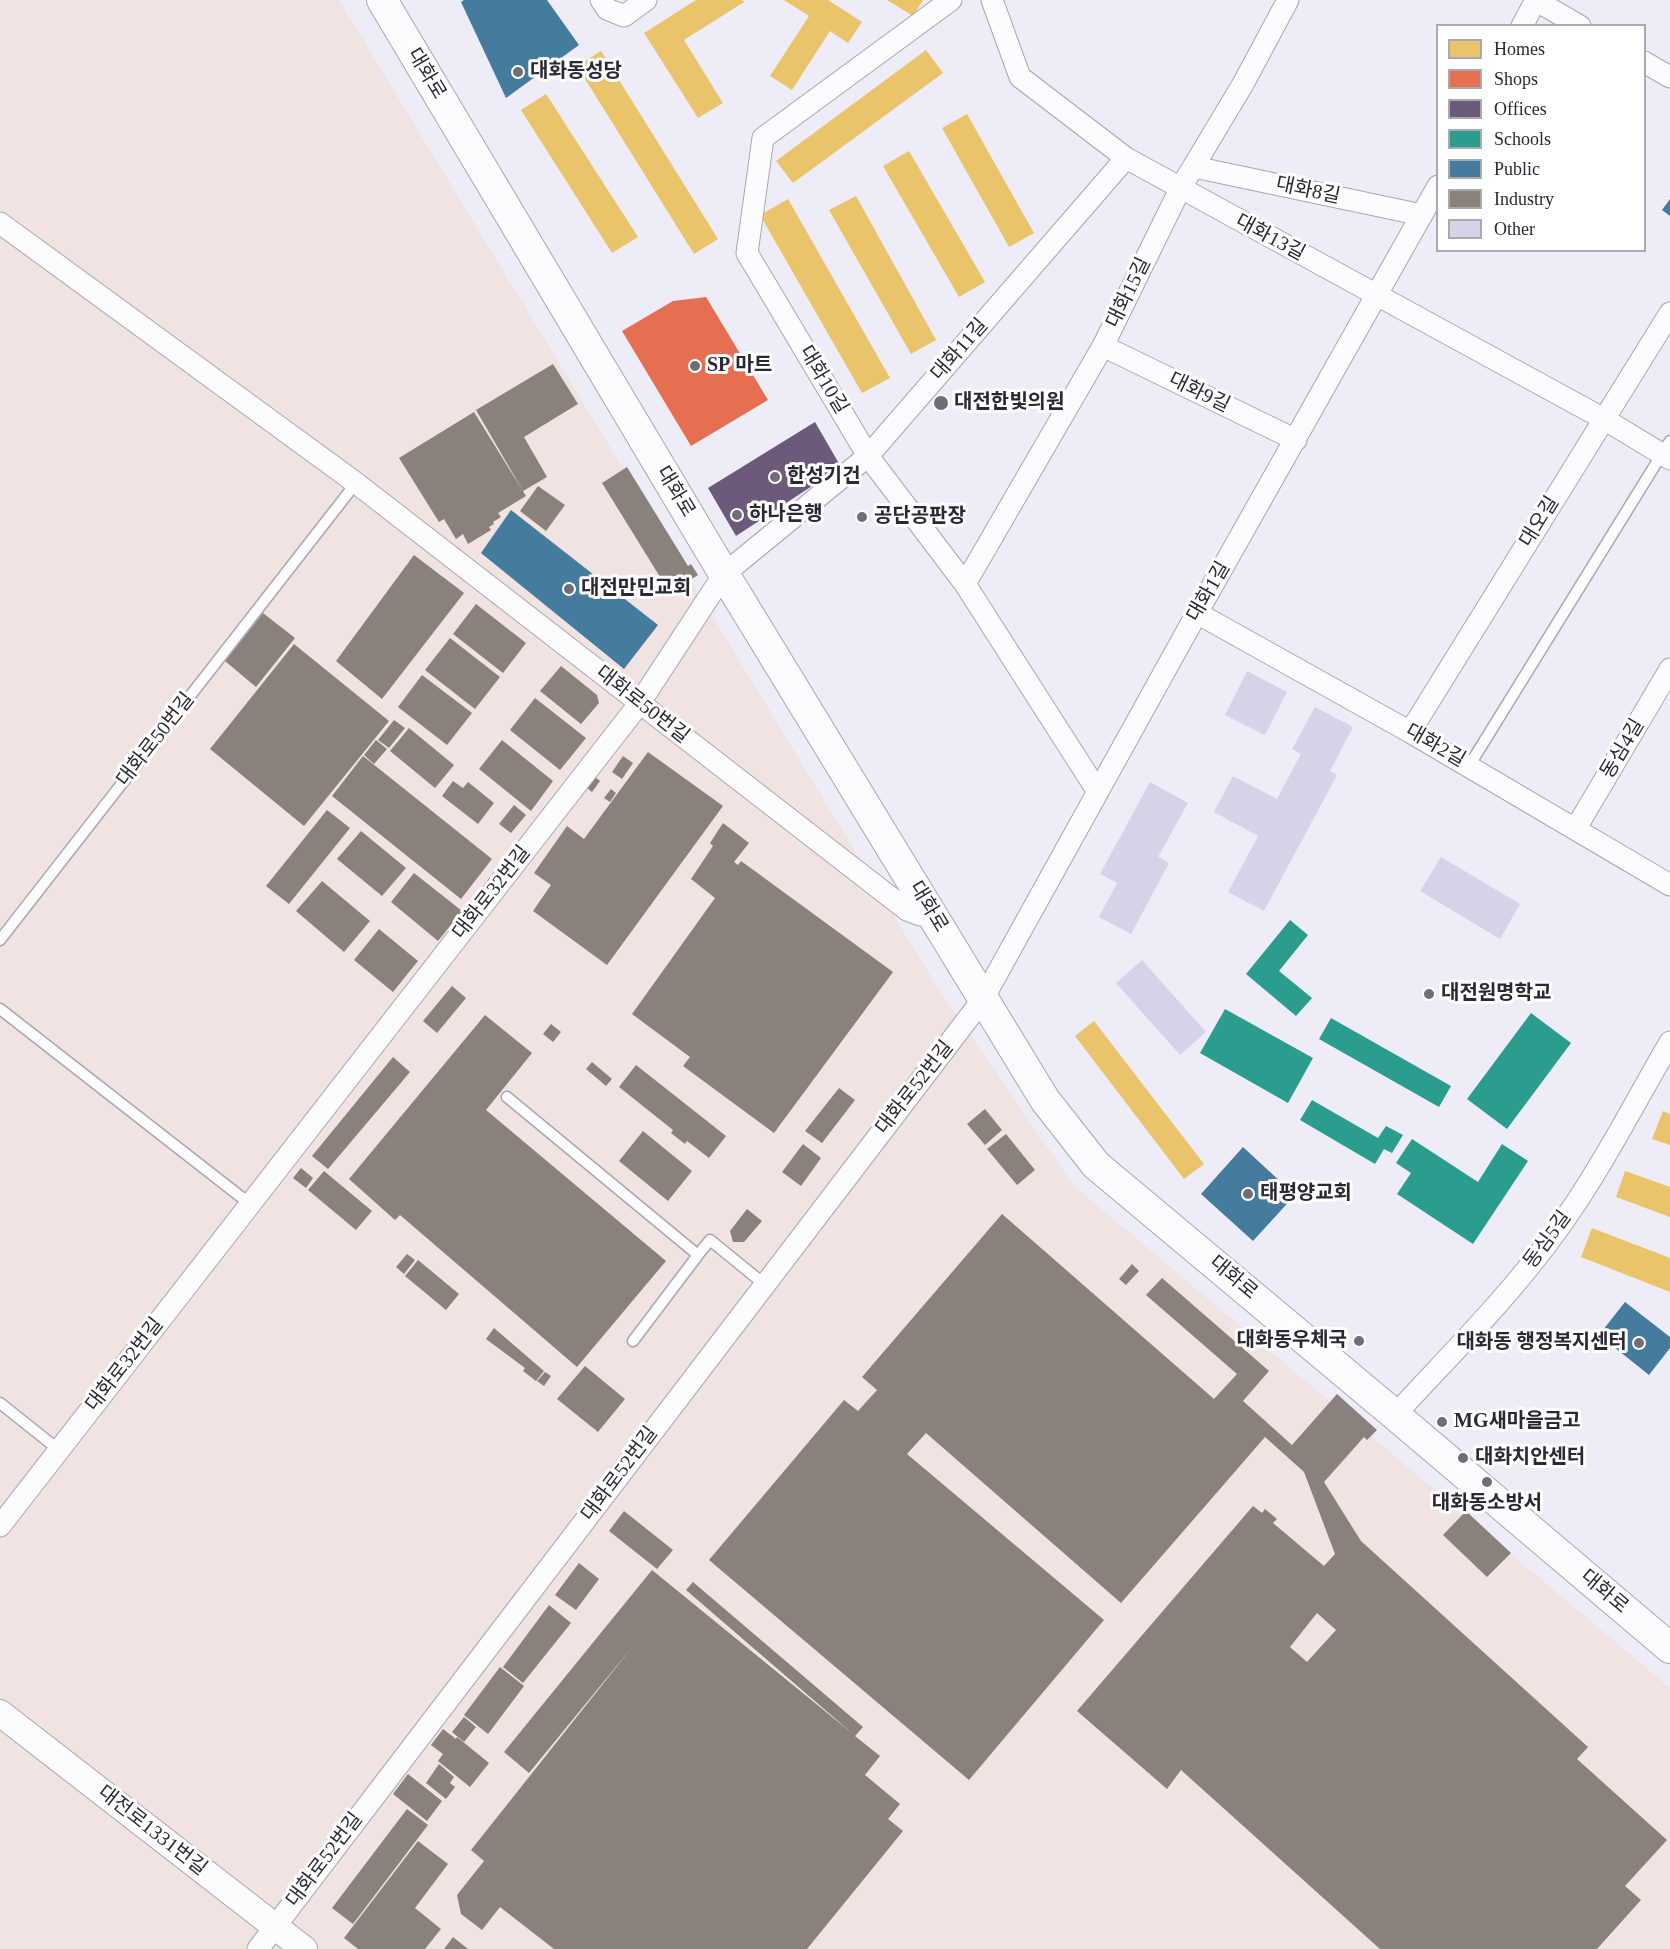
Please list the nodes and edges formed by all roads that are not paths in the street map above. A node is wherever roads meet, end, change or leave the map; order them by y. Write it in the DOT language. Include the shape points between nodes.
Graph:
graph roads {
  1 [pos="382,0"];
  2 [pos="601,0"];
  3 [pos="646,0"];
  4 [pos="951,0"];
  5 [pos="992,0"];
  6 [pos="1288,0"];
  7 [pos="1535,0"];
  8 [pos="1523,24"];
  9 [pos="1577,24"];
  10 [pos="1646,63"];
  11 [pos="1670,77"];
  12 [pos="1126,158"];
  13 [pos="1194,167"];
  14 [pos="1436,188"];
  15 [pos="1180,189"];
  16 [pos="1422,215"];
  17 [pos="0,222"];
  18 [pos="1377,295"];
  19 [pos="1670,313"];
  20 [pos="1103,346"];
  21 [pos="1604,419"];
  22 [pos="1296,440"];
  23 [pos="1667,451"];
  24 [pos="868,456"];
  25 [pos="356,483"];
  26 [pos="724,574"];
  27 [pos="965,584"];
  28 [pos="1197,613"];
  29 [pos="1670,669"];
  30 [pos="639,704"];
  31 [pos="1410,732"];
  32 [pos="1469,766"];
  33 [pos="1098,792"];
  34 [pos="1576,828"];
  35 [pos="1670,885"];
  36 [pos="932,915"];
  37 [pos="0,940"];
  38 [pos="984,999"];
  39 [pos="0,1009"];
  40 [pos="1670,1041"];
  41 [pos="507,1097"];
  42 [pos="250,1204"];
  43 [pos="699,1255"];
  44 [pos="764,1284"];
  45 [pos="633,1341"];
  46 [pos="0,1403"];
  47 [pos="1395,1415"];
  48 [pos="59,1450"];
  49 [pos="0,1526"];
  50 [pos="1670,1648"];
  51 [pos="0,1713"];
  52 [pos="275,1926"];
  53 [pos="258,1949"];
  54 [pos="304,1949"];
  1 -- 26 [label="main road, 대화로"];
  2 -- 3 [label="street" via="607,9 624,16"];
  4 -- 24 [label="street, 대화10길" via="763,138 747,253"];
  5 -- 12 [label="street, 대화13길" via="1020,77"];
  6 -- 13 [label="street, 대화15길"];
  7 -- 8 [label="street"];
  7 -- 9 [label="street"];
  10 -- 11 [label="street"];
  12 -- 15 [label="street, 대화13길"];
  12 -- 24 [label="street, 대화11길"];
  13 -- 15 [label="street, 대화15길"];
  13 -- 16 [label="street, 대화8길"];
  14 -- 16 [label="street, 대화1길"];
  15 -- 18 [label="street, 대화13길"];
  15 -- 20 [label="street, 대화15길"];
  16 -- 18 [label="street, 대화1길"];
  17 -- 25 [label="street, 대화로50번길"];
  18 -- 21 [label="street, 대화13길"];
  18 -- 22 [label="street, 대화1길"];
  19 -- 21 [label="street, 대오길"];
  20 -- 22 [label="street, 대화9길"];
  20 -- 27 [label="street, 대화15길"];
  21 -- 23 [label="street, 대화13길"];
  21 -- 31 [label="street, 대오길"];
  22 -- 28 [label="street, 대화1길"];
  23 -- 32 [label="lane"];
  24 -- 26 [label="street, 대화11길"];
  24 -- 27 [label="street, 대화10길"];
  25 -- 30 [label="street, 대화로50번길"];
  25 -- 37 [label="lane, 대화로50번길"];
  26 -- 30 [label="street, 대화로32번길"];
  26 -- 36 [label="main road, 대화로"];
  27 -- 33 [label="street, 대화10길"];
  28 -- 31 [label="street, 대화2길"];
  28 -- 33 [label="street, 대화1길"];
  29 -- 34 [label="street, 동심4길"];
  30 -- 36 [label="street, 대화로50번길" via="907,910"];
  30 -- 42 [label="street, 대화로32번길"];
  31 -- 32 [label="street, 대화2길"];
  32 -- 34 [label="street, 대화2길"];
  33 -- 38 [label="street, 대화1길"];
  34 -- 35 [label="street, 대화2길"];
  36 -- 38 [label="main road, 대화로"];
  38 -- 44 [label="street, 대화로52번길"];
  38 -- 47 [label="main road, 대화로" via="1045,1100 1096,1165"];
  39 -- 42 [label="lane"];
  40 -- 47 [label="street, 동심5길" via="1556,1232 1528,1269"];
  41 -- 43 [label="lane"];
  42 -- 48 [label="street, 대화로32번길"];
  43 -- 44 [label="lane" via="710,1240"];
  43 -- 45 [label="lane"];
  44 -- 52 [label="street, 대화로52번길"];
  46 -- 48 [label="lane"];
  47 -- 50 [label="main road, 대화로"];
  48 -- 49 [label="street, 대화로32번길"];
  51 -- 52 [label="street, 대전로1331번길"];
  52 -- 53 [label="street, 대화로52번길"];
  52 -- 54 [label="street, 대전로1331번길"];
}
